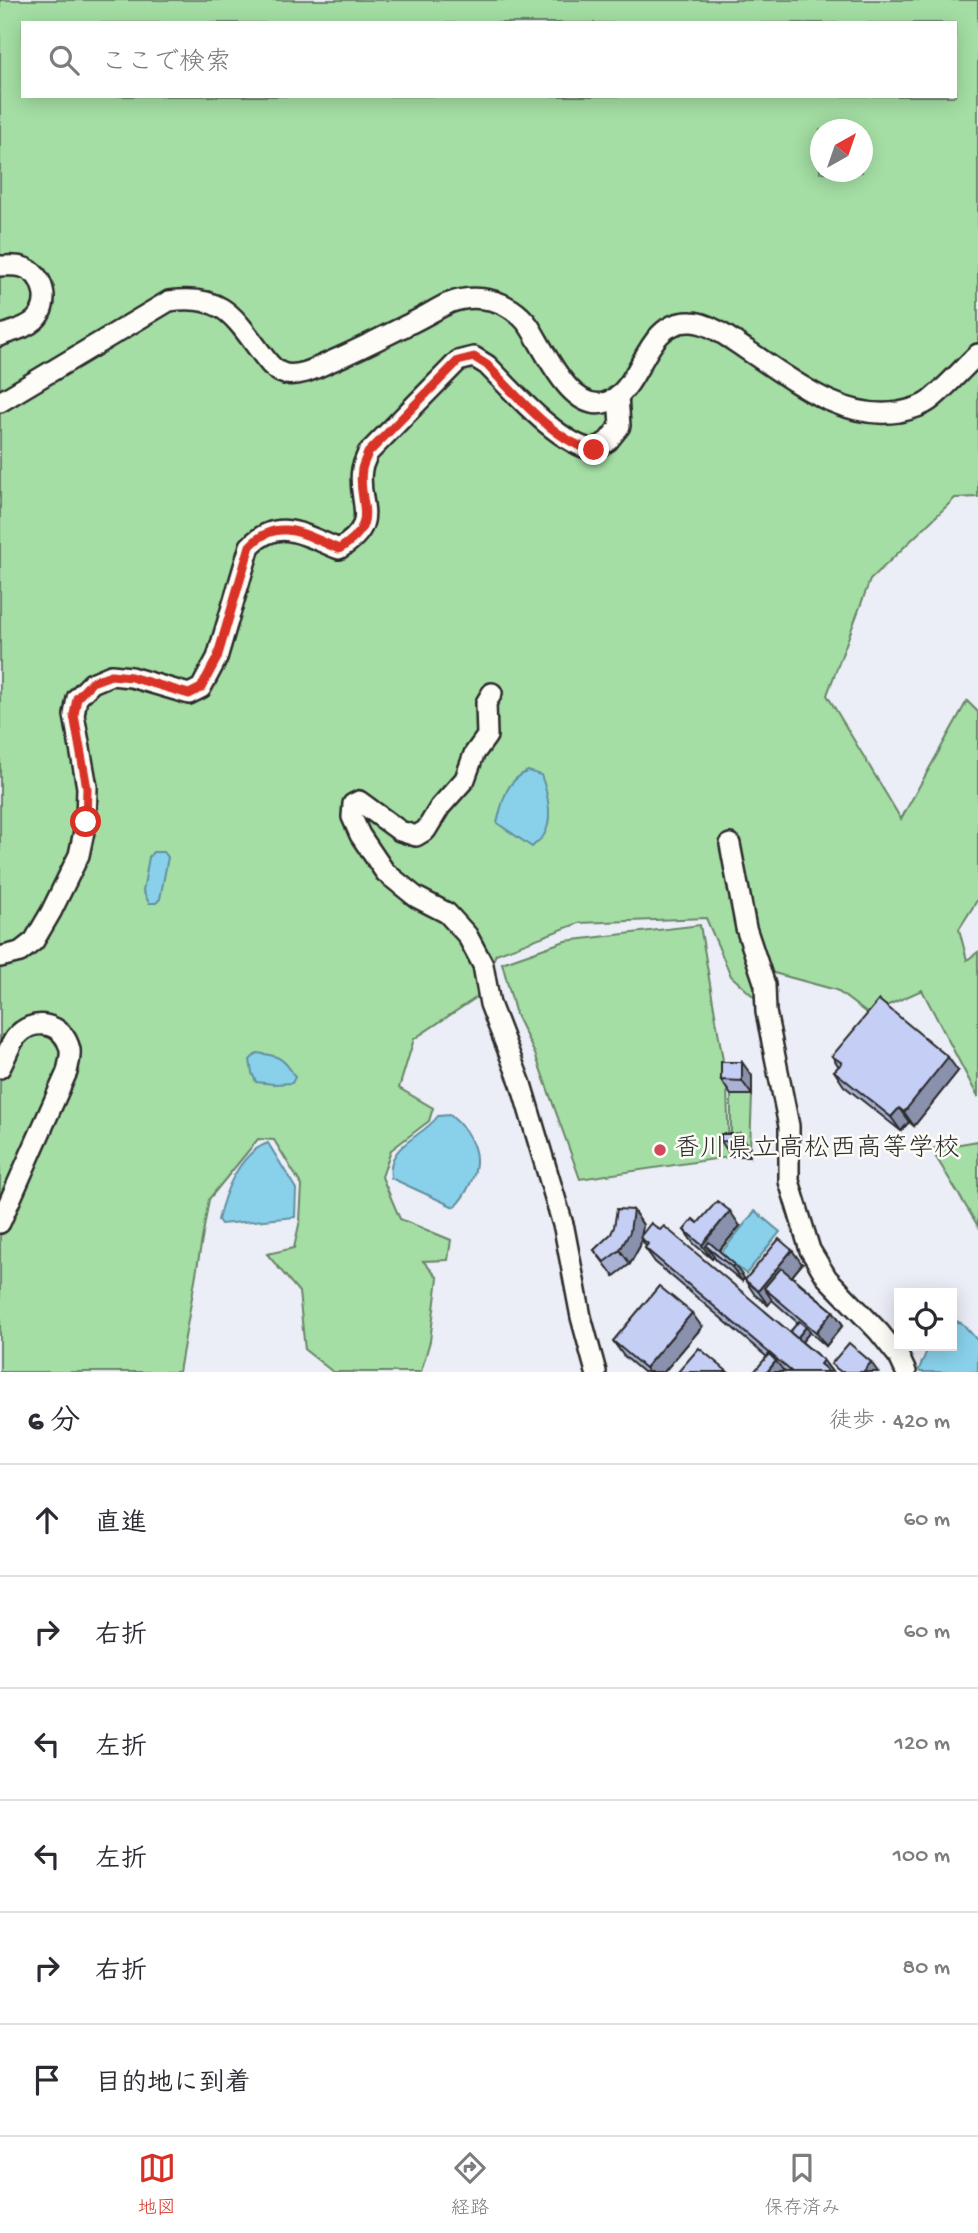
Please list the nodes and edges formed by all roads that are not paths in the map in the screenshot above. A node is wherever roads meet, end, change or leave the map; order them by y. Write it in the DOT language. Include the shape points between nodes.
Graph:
graph roads {
  1 [pos="0,266"];
  2 [pos="0,336"];
  3 [pos="978,354"];
  4 [pos="618,396"];
  5 [pos="0,402"];
  6 [pos="492,694"];
  7 [pos="730,844"];
  8 [pos="0,957"];
  9 [pos="0,1068"];
  10 [pos="0,1223"];
  11 [pos="596,1372"];
  12 [pos="906,1372"];
  1 -- 2 [label="street" via="22,267 36,274 46,303 28,327"];
  3 -- 4 [label="street" via="927,403 908,411 867,414 831,402 717,332 694,322 680,323 664,330"];
  4 -- 5 [label="street" via="598,404 584,400 557,373 528,325 504,304 489,300 450,303 298,375 281,373 270,365 226,311 192,298 169,301"];
  4 -- 8 [label="street" via="620,426 608,442 594,450 581,448 558,434 487,365 474,357 458,361 368,453 362,470 366,518 353,540 339,549 296,531 278,529 260,535 250,546 217,658 201,688 189,694 111,675 92,682 77,698 74,715 87,788 79,855 34,941 20,952"];
  6 -- 11 [label="street" via="486,703 487,736 465,779 426,830 416,836 400,831 359,801 353,804 352,817 385,872 416,897 447,913 467,935 483,965 490,1004 521,1084 564,1228"];
  7 -- 12 [label="street" via="746,928 765,985 766,1012 789,1126 789,1181 810,1250 827,1278 879,1332"];
  9 -- 10 [label="street" via="15,1038 32,1025 47,1025 63,1035 70,1051 67,1073"];
}
